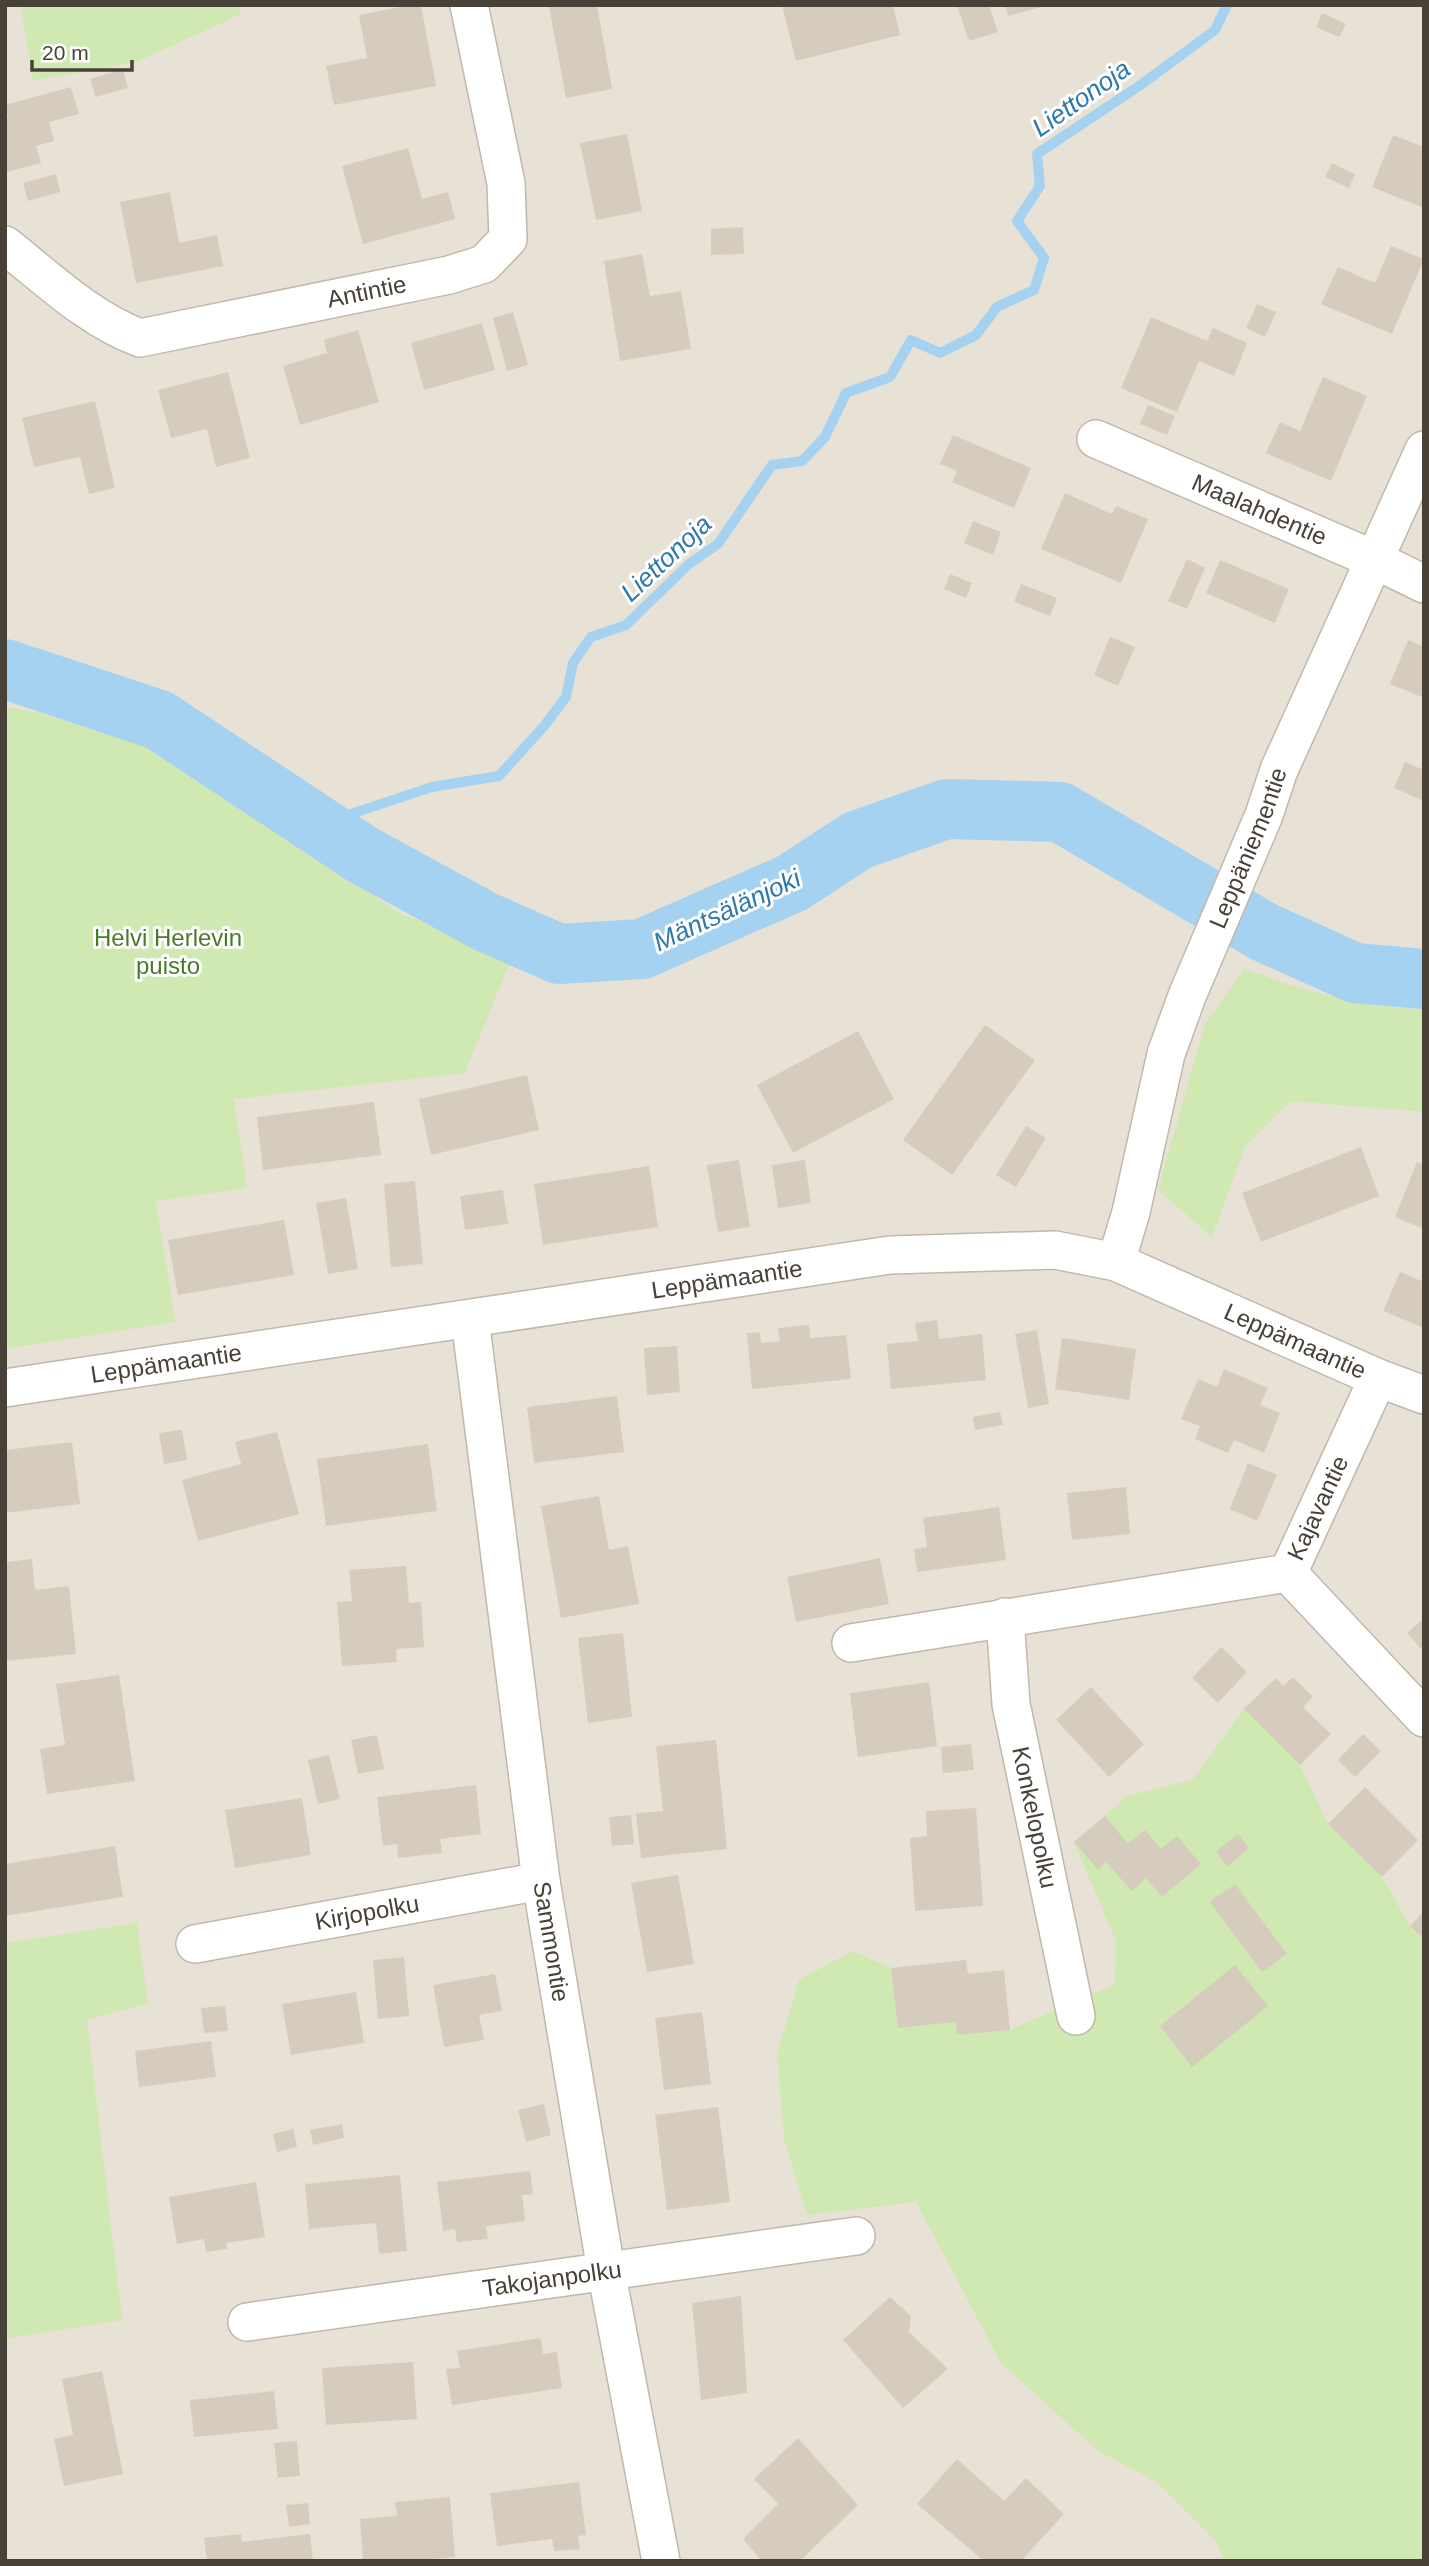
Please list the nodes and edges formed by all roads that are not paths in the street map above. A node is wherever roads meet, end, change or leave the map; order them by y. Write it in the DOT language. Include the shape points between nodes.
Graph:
graph roads {
  1 [pos="469,5"];
  2 [pos="5,246"];
  3 [pos="1096,439"];
  4 [pos="1424,450"];
  5 [pos="1373,559"];
  6 [pos="1424,584"];
  7 [pos="1116,1262"];
  8 [pos="470,1319"];
  9 [pos="1378,1378"];
  10 [pos="5,1388"];
  11 [pos="1424,1395"];
  12 [pos="1288,1573"];
  13 [pos="1005,1617"];
  14 [pos="851,1643"];
  15 [pos="1424,1718"];
  16 [pos="541,1881"];
  17 [pos="195,1944"];
  18 [pos="1076,2016"];
  19 [pos="856,2236"];
  20 [pos="606,2270"];
  21 [pos="247,2322"];
  22 [pos="661,2561"];
  1 -- 2 [label="street, Antintie" via="506,183 508,239 484,264 140,338 87,310"];
  3 -- 5 [label="street, Maalahdentie"];
  4 -- 5 [label="street, Leppäniementie"];
  5 -- 6 [label="street, Maalahdentie"];
  5 -- 7 [label="street, Leppäniementie" via="1279,770 1187,996 1166,1054"];
  7 -- 8 [label="street, Leppämaantie" via="1055,1250 890,1255"];
  7 -- 9 [label="street, Leppämaantie"];
  8 -- 10 [label="street, Leppämaantie"];
  8 -- 16 [label="street, Sammontie"];
  9 -- 11 [label="street, Leppämaantie"];
  9 -- 12 [label="street, Kajavantie"];
  12 -- 13 [label="street"];
  12 -- 15 [label="street, Kajavantie"];
  13 -- 14 [label="street"];
  13 -- 18 [label="street, Konkelopolku" via="1012,1704"];
  16 -- 17 [label="street, Kirjopolku"];
  16 -- 20 [label="street, Sammontie"];
  19 -- 20 [label="street, Takojanpolku"];
  20 -- 21 [label="street, Takojanpolku"];
  20 -- 22 [label="street, Sammontie"];
}
